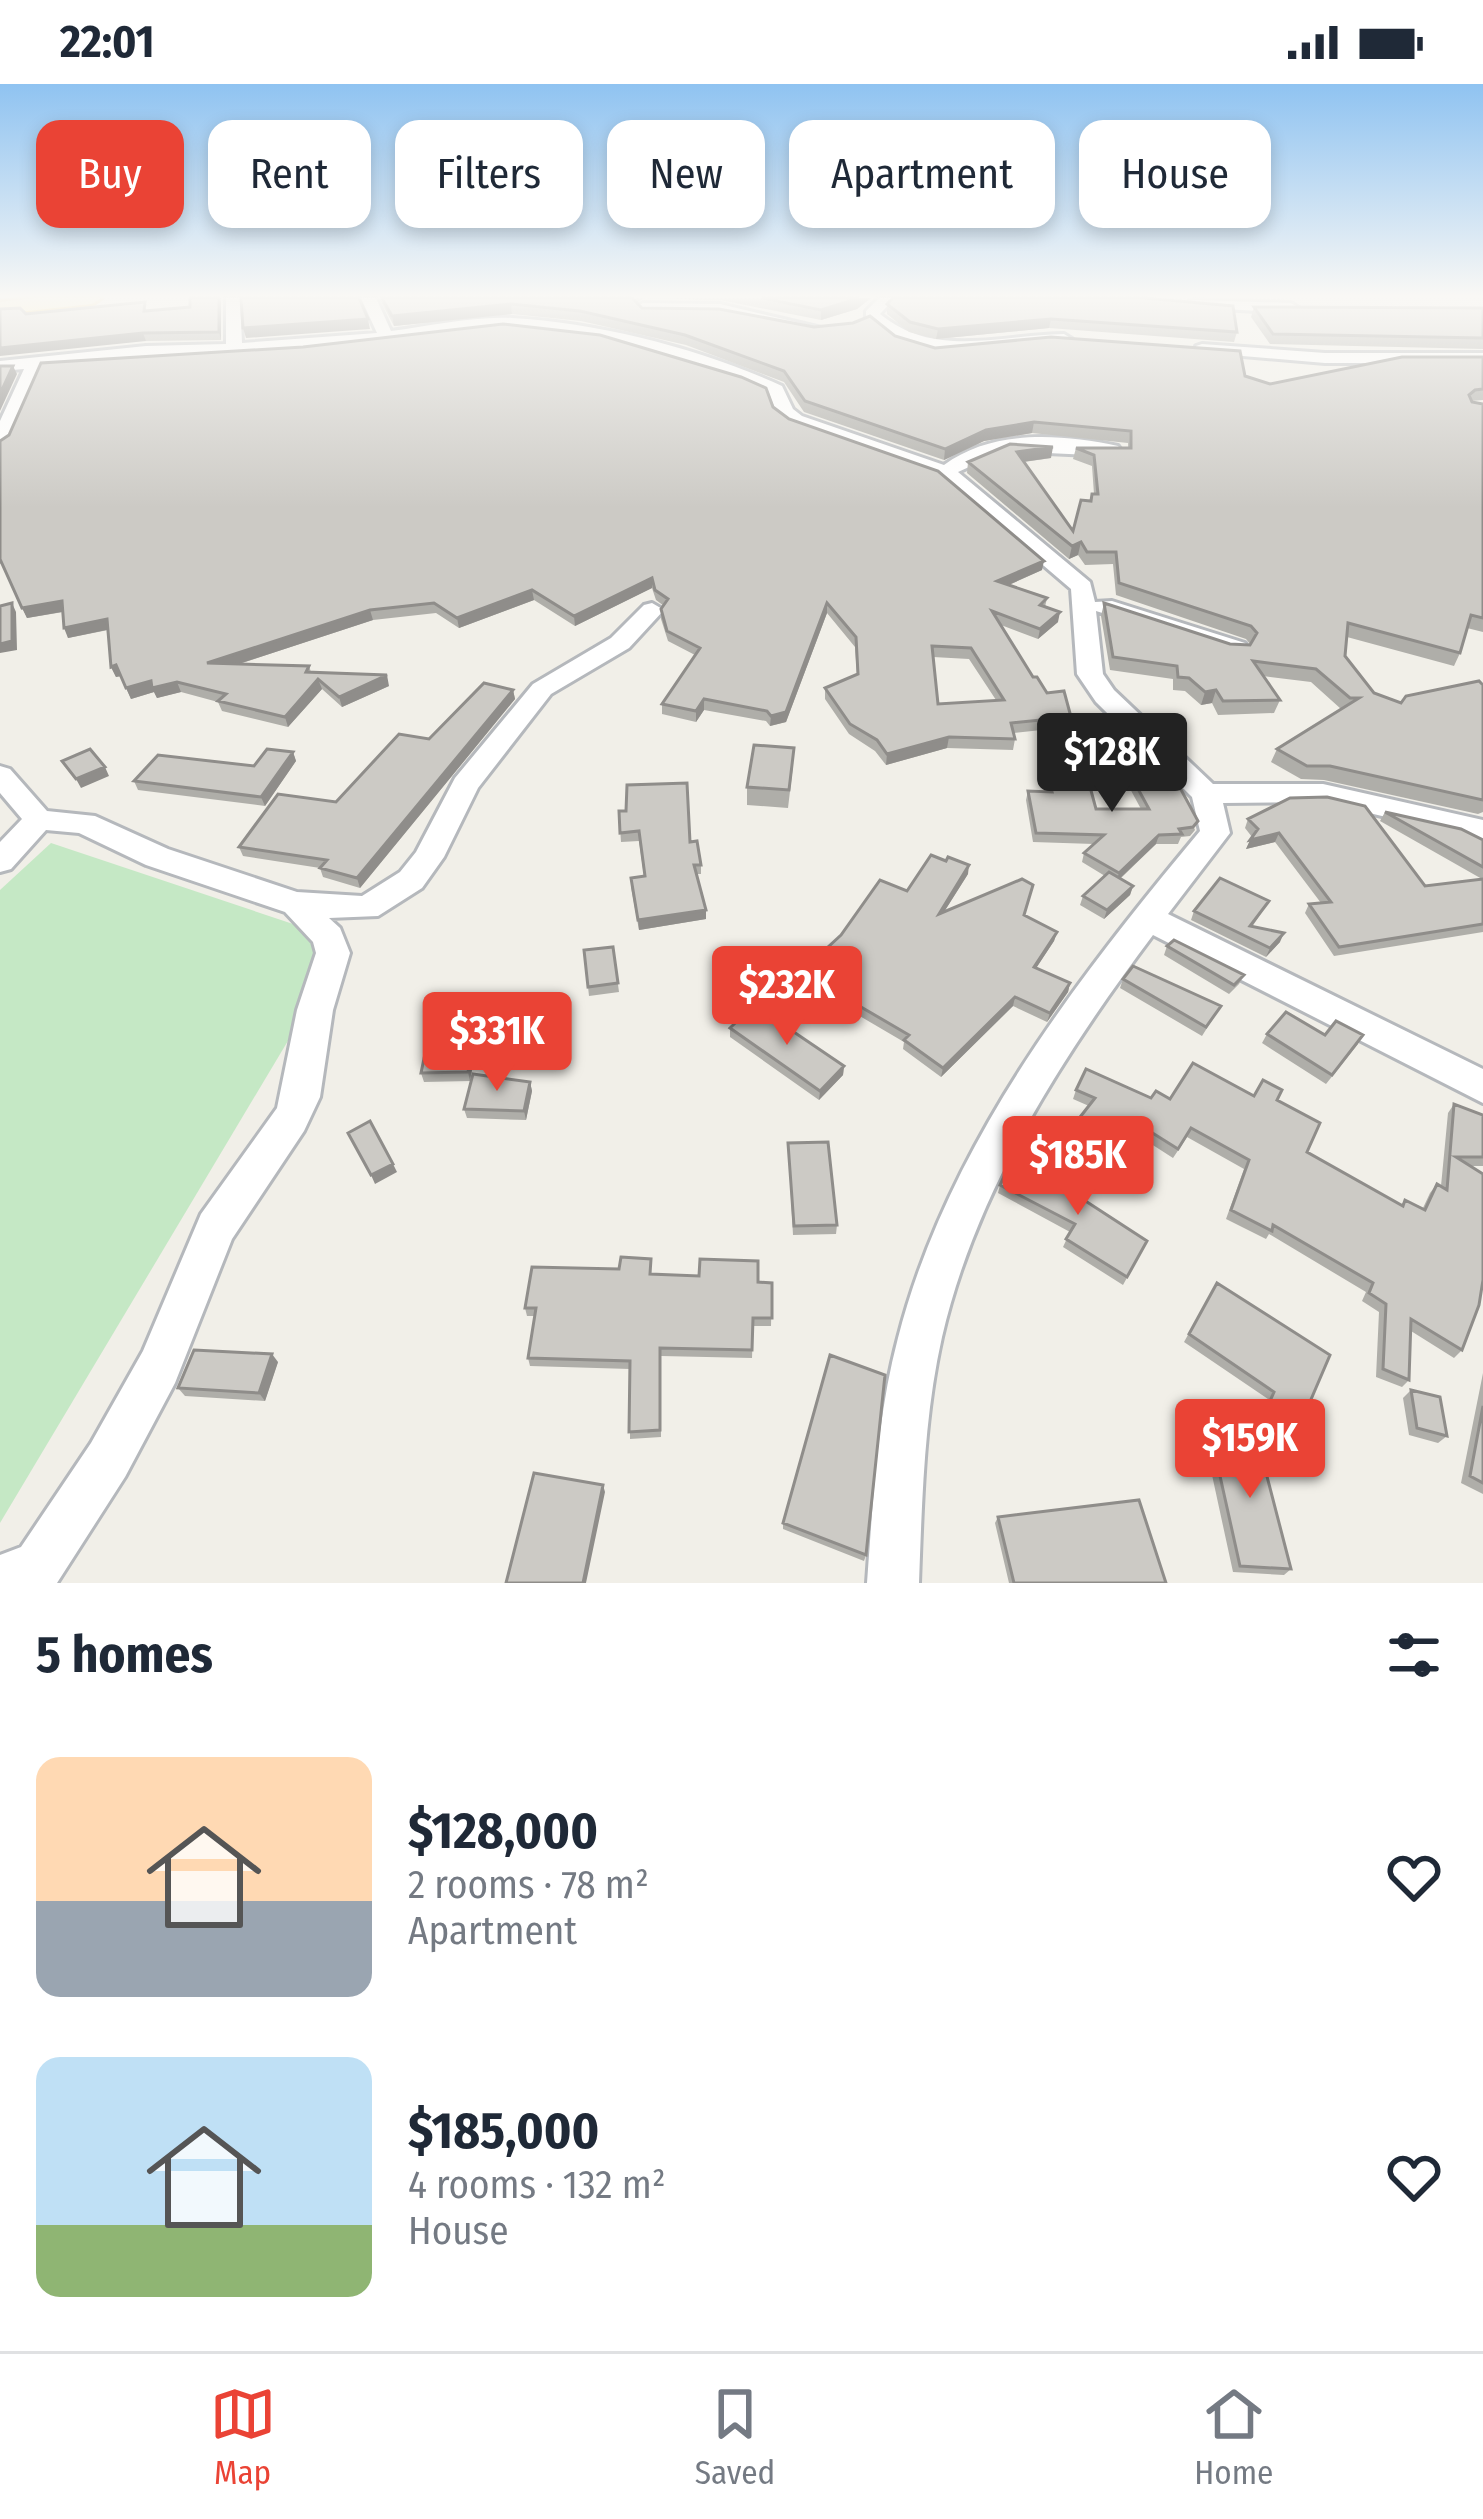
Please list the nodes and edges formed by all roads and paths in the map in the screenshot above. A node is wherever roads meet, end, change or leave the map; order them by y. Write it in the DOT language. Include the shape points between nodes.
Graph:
graph roads {
  1 [pos="31,368"];
  2 [pos="718,368"];
  3 [pos="0,442"];
  4 [pos="1120,451"];
  5 [pos="946,472"];
  6 [pos="1086,598"];
  7 [pos="652,610"];
  8 [pos="1236,648"];
  9 [pos="0,775"];
  10 [pos="1206,794"];
  11 [pos="39,820"];
  12 [pos="1483,830"];
  13 [pos="0,861"];
  14 [pos="296,904"];
  15 [pos="1146,917"];
  16 [pos="1483,1087"];
  17 [pos="28,1576"];
  18 [pos="893,1583"];
  1 -- 3 [label="street"];
  2 -- 5 [label="street" via="776,390 796,420"];
  4 -- 5 [label="street" via="998,444"];
  5 -- 6 [label="street" via="1069,573"];
  6 -- 8 [label="street"];
  6 -- 10 [label="street" via="1090,674"];
  7 -- 14 [label="street" via="620,643 542,689 509,725 411,880 367,908"];
  9 -- 11 [label="street"];
  10 -- 12 [label="street" via="1323,793"];
  10 -- 15 [label="street" via="1215,833"];
  11 -- 13 [label="street"];
  11 -- 14 [label="street" via="84,823"];
  14 -- 17 [label="street" via="333,953 314,1010 301,1097 216,1228 108,1460"];
  15 -- 16 [label="street"];
  15 -- 18 [label="street" via="997,1144 945,1257 920,1336"];
}
